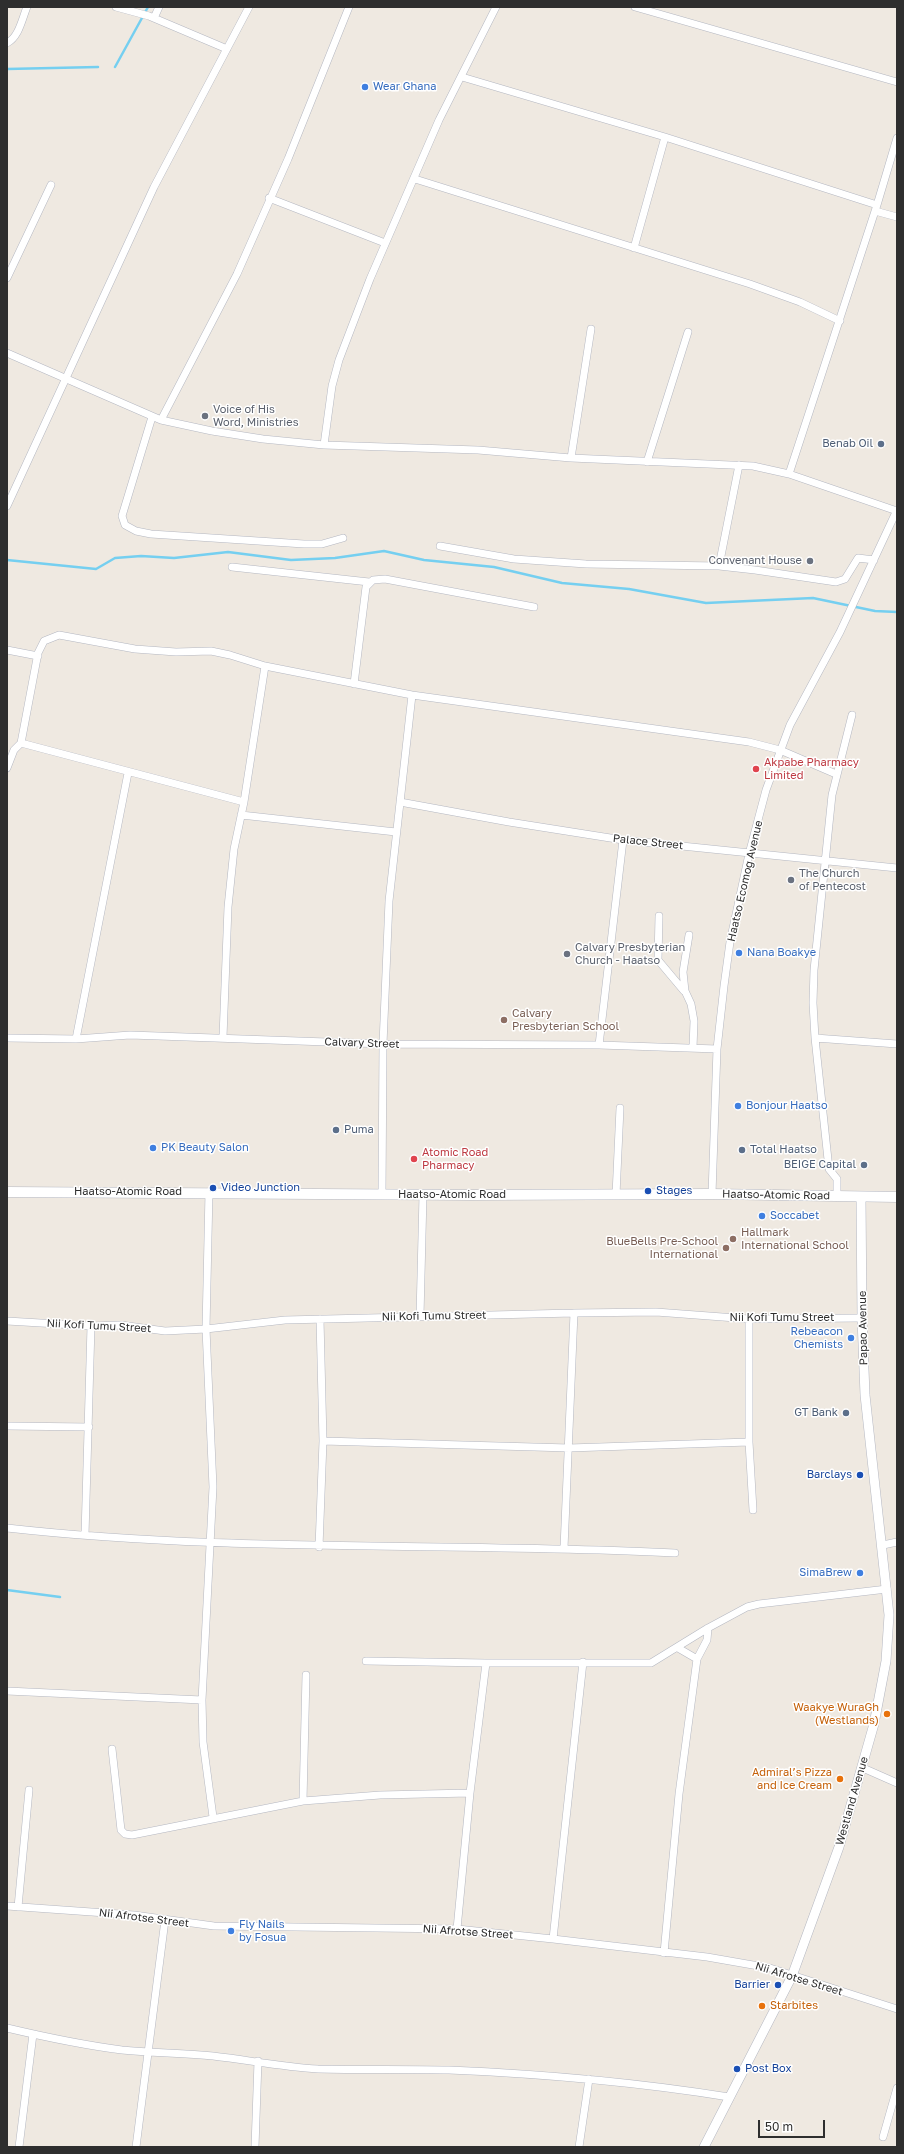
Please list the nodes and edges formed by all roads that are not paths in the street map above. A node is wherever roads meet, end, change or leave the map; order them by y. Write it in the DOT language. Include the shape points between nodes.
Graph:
graph roads {
  1 [pos="27,7"];
  2 [pos="117,7"];
  3 [pos="159,7"];
  4 [pos="249,7"];
  5 [pos="349,7"];
  6 [pos="496,7"];
  7 [pos="635,7"];
  8 [pos="152,17"];
  9 [pos="7,43"];
  10 [pos="227,49"];
  11 [pos="462,77"];
  12 [pos="897,82"];
  13 [pos="665,137"];
  14 [pos="897,138"];
  15 [pos="415,179"];
  16 [pos="51,186"];
  17 [pos="270,198"];
  18 [pos="876,208"];
  19 [pos="897,217"];
  20 [pos="385,243"];
  21 [pos="634,248"];
  22 [pos="7,278"];
  23 [pos="840,320"];
  24 [pos="591,329"];
  25 [pos="688,332"];
  26 [pos="7,353"];
  27 [pos="66,378"];
  28 [pos="152,417"];
  29 [pos="161,420"];
  30 [pos="324,445"];
  31 [pos="571,458"];
  32 [pos="647,462"];
  33 [pos="739,465"];
  34 [pos="789,474"];
  35 [pos="7,506"];
  36 [pos="897,510"];
  37 [pos="343,538"];
  38 [pos="440,546"];
  39 [pos="874,560"];
  40 [pos="719,566"];
  41 [pos="232,567"];
  42 [pos="369,582"];
  43 [pos="534,607"];
  44 [pos="7,650"];
  45 [pos="38,656"];
  46 [pos="265,666"];
  47 [pos="354,684"];
  48 [pos="412,695"];
  49 [pos="852,716"];
  50 [pos="21,743"];
  51 [pos="10,749"];
  52 [pos="780,750"];
  53 [pos="7,768"];
  54 [pos="128,773"];
  55 [pos="836,774"];
  56 [pos="244,802"];
  57 [pos="400,802"];
  58 [pos="241,815"];
  59 [pos="396,832"];
  60 [pos="623,840"];
  61 [pos="749,854"];
  62 [pos="825,862"];
  63 [pos="897,868"];
  64 [pos="659,916"];
  65 [pos="689,935"];
  66 [pos="685,991"];
  67 [pos="222,1037"];
  68 [pos="7,1038"];
  69 [pos="815,1038"];
  70 [pos="76,1039"];
  71 [pos="383,1044"];
  72 [pos="897,1044"];
  73 [pos="599,1045"];
  74 [pos="693,1048"];
  75 [pos="717,1049"];
  76 [pos="620,1108"];
  77 [pos="7,1192"];
  78 [pos="209,1192"];
  79 [pos="382,1194"];
  80 [pos="712,1194"];
  81 [pos="422,1195"];
  82 [pos="616,1195"];
  83 [pos="837,1196"];
  84 [pos="861,1197"];
  85 [pos="897,1197"];
  86 [pos="574,1313"];
  87 [pos="420,1316"];
  88 [pos="862,1318"];
  89 [pos="320,1319"];
  90 [pos="749,1319"];
  91 [pos="7,1321"];
  92 [pos="91,1326"];
  93 [pos="206,1329"];
  94 [pos="7,1426"];
  95 [pos="89,1427"];
  96 [pos="867,1430"];
  97 [pos="323,1441"];
  98 [pos="749,1442"];
  99 [pos="569,1448"];
  100 [pos="753,1510"];
  101 [pos="7,1528"];
  102 [pos="85,1535"];
  103 [pos="209,1542"];
  104 [pos="897,1542"];
  105 [pos="883,1545"];
  106 [pos="319,1546"];
  107 [pos="564,1548"];
  108 [pos="675,1553"];
  109 [pos="887,1589"];
  110 [pos="708,1628"];
  111 [pos="678,1648"];
  112 [pos="696,1659"];
  113 [pos="366,1661"];
  114 [pos="583,1662"];
  115 [pos="486,1664"];
  116 [pos="306,1675"];
  117 [pos="7,1690"];
  118 [pos="202,1700"];
  119 [pos="112,1749"];
  120 [pos="862,1768"];
  121 [pos="897,1783"];
  122 [pos="28,1790"];
  123 [pos="470,1793"];
  124 [pos="303,1801"];
  125 [pos="213,1817"];
  126 [pos="7,1906"];
  127 [pos="18,1907"];
  128 [pos="165,1920"];
  129 [pos="457,1928"];
  130 [pos="553,1939"];
  131 [pos="664,1953"];
  132 [pos="792,1976"];
  133 [pos="897,2009"];
  134 [pos="7,2028"];
  135 [pos="33,2034"];
  136 [pos="148,2053"];
  137 [pos="258,2061"];
  138 [pos="589,2079"];
  139 [pos="897,2088"];
  140 [pos="729,2098"];
  141 [pos="883,2137"];
  142 [pos="19,2147"];
  143 [pos="136,2147"];
  144 [pos="255,2147"];
  145 [pos="579,2147"];
  146 [pos="704,2147"];
  1 -- 9 [label="street" via="18,32 14,39"];
  2 -- 8 [label="street"];
  3 -- 8 [label="street"];
  4 -- 10 [label="street"];
  5 -- 17 [label="street"];
  6 -- 11 [label="street"];
  7 -- 12 [label="street"];
  8 -- 10 [label="street"];
  10 -- 27 [label="street" via="154,187"];
  11 -- 13 [label="street"];
  11 -- 15 [label="street" via="439,120"];
  13 -- 18 [label="street"];
  13 -- 21 [label="street"];
  14 -- 18 [label="street"];
  15 -- 20 [label="street"];
  15 -- 21 [label="street"];
  16 -- 22 [label="street"];
  17 -- 20 [label="street"];
  17 -- 29 [label="street" via="237,274"];
  18 -- 19 [label="street"];
  18 -- 23 [label="street"];
  20 -- 30 [label="street" via="339,360 332,386"];
  21 -- 23 [label="street" via="750,284"];
  23 -- 34 [label="street"];
  24 -- 31 [label="street"];
  25 -- 32 [label="street"];
  26 -- 27 [label="street"];
  27 -- 28 [label="street"];
  27 -- 35 [label="street"];
  28 -- 29 [label="street"];
  28 -- 37 [label="street" via="122,516 125,525 136,531 151,534 273,542 322,544"];
  29 -- 30 [label="street" via="182,426 263,439"];
  30 -- 31 [label="street" via="471,450"];
  31 -- 32 [label="street"];
  32 -- 33 [label="street"];
  33 -- 34 [label="street" via="768,468"];
  33 -- 40 [label="street"];
  34 -- 36 [label="street"];
  36 -- 39 [label="street, Haatso Ecomog Avenue"];
  38 -- 40 [label="street" via="522,560 586,564"];
  39 -- 40 [label="street" via="858,558 845,579 836,582"];
  39 -- 52 [label="street, Haatso Ecomog Avenue" via="840,632 790,725"];
  41 -- 42 [label="street"];
  42 -- 43 [label="street" via="385,579"];
  42 -- 47 [label="street" via="365,592"];
  44 -- 45 [label="street"];
  45 -- 46 [label="street" via="44,641 59,635 135,648 176,652 211,651"];
  45 -- 50 [label="street"];
  46 -- 47 [label="street"];
  46 -- 56 [label="street"];
  47 -- 48 [label="street"];
  48 -- 52 [label="street" via="724,738"];
  48 -- 57 [label="street"];
  49 -- 55 [label="street"];
  50 -- 51 [label="street"];
  50 -- 54 [label="street"];
  51 -- 53 [label="street"];
  52 -- 55 [label="street"];
  52 -- 61 [label="street, Haatso Ecomog Avenue"];
  54 -- 56 [label="street"];
  54 -- 70 [label="street"];
  55 -- 62 [label="street"];
  56 -- 58 [label="street"];
  57 -- 59 [label="street"];
  57 -- 60 [label="street, Palace Street"];
  58 -- 59 [label="street"];
  58 -- 67 [label="street" via="234,849 228,907"];
  59 -- 71 [label="street" via="389,900"];
  60 -- 61 [label="street, Palace Street"];
  60 -- 73 [label="street"];
  61 -- 62 [label="street, Palace Street"];
  61 -- 75 [label="street, Haatso Ecomog Avenue" via="730,942"];
  62 -- 63 [label="street, Palace Street"];
  62 -- 69 [label="street" via="814,970"];
  64 -- 66 [label="street" via="658,960"];
  65 -- 66 [label="street" via="683,972"];
  66 -- 74 [label="street" via="691,1004 694,1021"];
  67 -- 70 [label="street, Calvary Street" via="130,1035"];
  67 -- 71 [label="street, Calvary Street"];
  68 -- 70 [label="street, Calvary Street"];
  69 -- 72 [label="street"];
  69 -- 83 [label="street" via="829,1169 837,1179"];
  71 -- 73 [label="street, Calvary Street"];
  71 -- 79 [label="street"];
  73 -- 74 [label="street, Calvary Street"];
  74 -- 75 [label="street, Calvary Street"];
  75 -- 80 [label="street, Haatso Ecomog Avenue"];
  76 -- 82 [label="street"];
  77 -- 78 [label="main road, Haatso-Atomic Road"];
  78 -- 79 [label="main road, Haatso-Atomic Road"];
  78 -- 93 [label="street"];
  79 -- 81 [label="main road, Haatso-Atomic Road"];
  80 -- 82 [label="main road, Haatso-Atomic Road"];
  80 -- 83 [label="main road, Haatso-Atomic Road"];
  81 -- 82 [label="main road, Haatso-Atomic Road"];
  81 -- 87 [label="street"];
  83 -- 84 [label="main road, Haatso-Atomic Road"];
  84 -- 85 [label="main road, Haatso-Atomic Road"];
  84 -- 88 [label="street, Papao Avenue"];
  86 -- 87 [label="street, Nii Kofi Tumu Street"];
  86 -- 90 [label="street, Nii Kofi Tumu Street" via="656,1312"];
  86 -- 99 [label="street"];
  87 -- 89 [label="street, Nii Kofi Tumu Street"];
  88 -- 90 [label="street, Nii Kofi Tumu Street"];
  88 -- 96 [label="street, Papao Avenue"];
  89 -- 93 [label="street, Nii Kofi Tumu Street" via="285,1320"];
  89 -- 97 [label="street"];
  90 -- 98 [label="street"];
  91 -- 92 [label="street, Nii Kofi Tumu Street"];
  92 -- 93 [label="street, Nii Kofi Tumu Street" via="121,1325 165,1330"];
  92 -- 95 [label="street"];
  93 -- 103 [label="street" via="213,1487"];
  94 -- 95 [label="street"];
  95 -- 102 [label="street"];
  96 -- 105 [label="street, Westland Avenue"];
  97 -- 99 [label="street"];
  97 -- 106 [label="street"];
  98 -- 99 [label="street"];
  98 -- 100 [label="street"];
  99 -- 107 [label="street"];
  101 -- 102 [label="street"];
  102 -- 103 [label="street"];
  103 -- 106 [label="street"];
  103 -- 118 [label="street"];
  104 -- 105 [label="street"];
  105 -- 109 [label="street, Westland Avenue"];
  106 -- 107 [label="street"];
  107 -- 108 [label="street"];
  109 -- 110 [label="street" via="759,1604 747,1607"];
  109 -- 120 [label="street, Westland Avenue" via="889,1634 886,1661 874,1724"];
  110 -- 111 [label="street"];
  110 -- 112 [label="street" via="707,1640"];
  111 -- 112 [label="street"];
  111 -- 114 [label="street" via="651,1663"];
  112 -- 131 [label="street" via="679,1794"];
  113 -- 115 [label="street"];
  114 -- 115 [label="street"];
  114 -- 130 [label="street"];
  115 -- 123 [label="street"];
  116 -- 124 [label="street"];
  117 -- 118 [label="street"];
  118 -- 125 [label="street" via="203,1742"];
  119 -- 125 [label="street" via="121,1830 125,1834"];
  120 -- 121 [label="street"];
  120 -- 132 [label="street, Westland Avenue" via="839,1847"];
  122 -- 127 [label="street"];
  123 -- 124 [label="street" via="380,1795"];
  123 -- 129 [label="street"];
  124 -- 125 [label="street"];
  126 -- 127 [label="street, Nii Afrotse Street"];
  127 -- 128 [label="street, Nii Afrotse Street" via="134,1914"];
  128 -- 129 [label="street, Nii Afrotse Street" via="214,1926"];
  128 -- 136 [label="street"];
  129 -- 130 [label="street, Nii Afrotse Street"];
  130 -- 131 [label="street, Nii Afrotse Street"];
  131 -- 132 [label="street, Nii Afrotse Street" via="752,1964"];
  132 -- 133 [label="street, Nii Afrotse Street"];
  132 -- 140 [label="street, Westland Avenue"];
  134 -- 135 [label="street"];
  135 -- 136 [label="street" via="87,2045"];
  135 -- 142 [label="street"];
  136 -- 137 [label="street" via="196,2054"];
  136 -- 143 [label="street"];
  137 -- 138 [label="street" via="317,2068 449,2070"];
  137 -- 144 [label="street"];
  138 -- 140 [label="street" via="665,2087"];
  138 -- 145 [label="street"];
  139 -- 141 [label="street"];
  140 -- 146 [label="street, Westland Avenue"];
}
